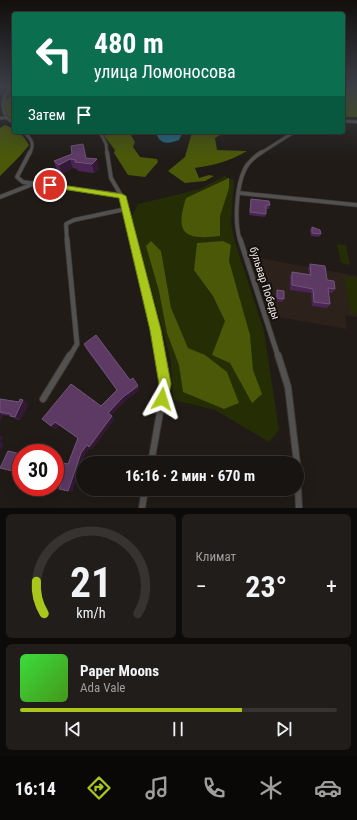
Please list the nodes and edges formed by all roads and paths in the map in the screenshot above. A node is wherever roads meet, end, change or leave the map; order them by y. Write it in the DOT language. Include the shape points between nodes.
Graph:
graph roads {
  1 [pos="3,110"];
  2 [pos="0,118"];
  3 [pos="7,118"];
  4 [pos="345,121"];
  5 [pos="12,122"];
  6 [pos="357,122"];
  7 [pos="26,134"];
  8 [pos="101,134"];
  9 [pos="291,134"];
  10 [pos="33,184"];
  11 [pos="50,185"];
  12 [pos="60,186"];
  13 [pos="240,193"];
  14 [pos="120,195"];
  15 [pos="0,198"];
  16 [pos="357,205"];
  17 [pos="126,209"];
  18 [pos="43,399"];
  19 [pos="152,456"];
  20 [pos="296,456"];
  21 [pos="144,496"];
  22 [pos="298,496"];
  23 [pos="142,508"];
  24 [pos="299,508"];
  1 -- 3 [label="street"];
  2 -- 3 [label="street"];
  3 -- 5 [label="street"];
  4 -- 6 [label="street"];
  7 -- 10 [label="street" via="32,140 33,146 17,177 23,182"];
  8 -- 14 [label="street" via="106,144 111,178"];
  9 -- 13 [label="street, бульвар Победы" via="248,165"];
  10 -- 11 [label="street"];
  10 -- 15 [label="street" via="4,194"];
  11 -- 12 [label="street"];
  11 -- 12 [label="street" via="46,187 42,197 52,198 57,195"];
  12 -- 14 [label="street"];
  13 -- 16 [label="street"];
  13 -- 20 [label="street, бульвар Победы" via="237,231 288,387"];
  14 -- 17 [label="street"];
  17 -- 18 [label="street" via="66,224 77,344"];
  17 -- 19 [label="street" via="156,330 165,384"];
  21 -- 23 [label="street"];
  22 -- 24 [label="street"];
}
